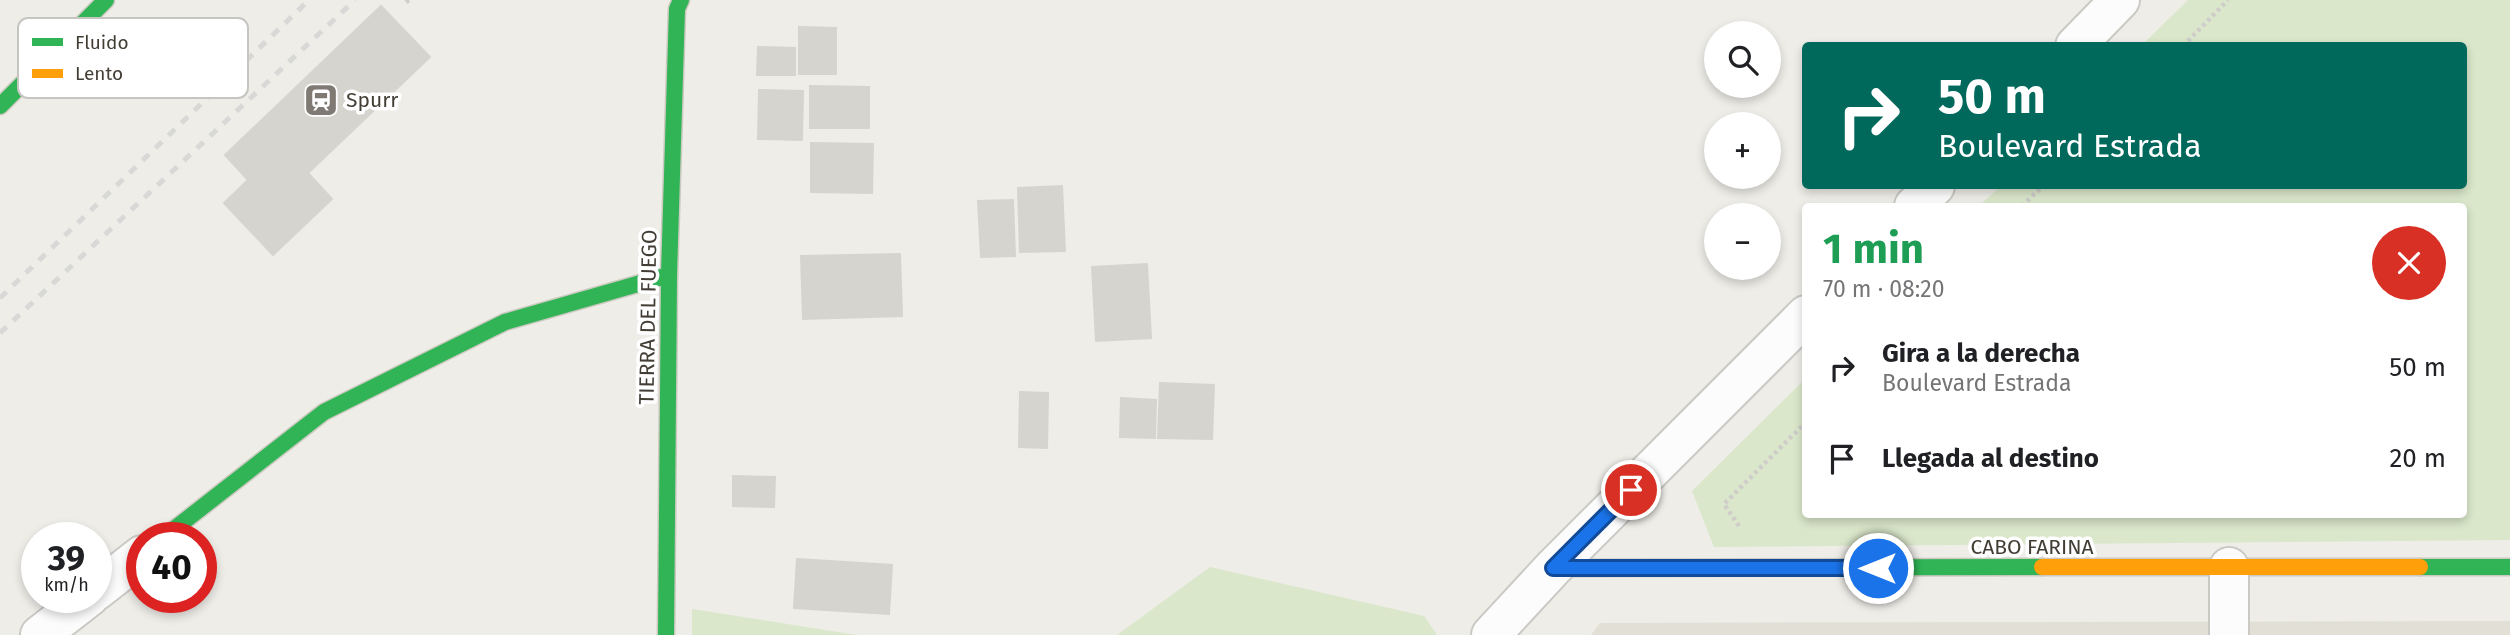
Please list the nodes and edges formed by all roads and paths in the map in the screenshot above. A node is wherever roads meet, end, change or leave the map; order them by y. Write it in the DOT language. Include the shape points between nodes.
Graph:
graph roads {
  1 [pos="106,0"];
  2 [pos="681,0"];
  3 [pos="2120,0"];
  4 [pos="2228,0"];
  5 [pos="88,18"];
  6 [pos="2079,42"];
  7 [pos="2187,42"];
  8 [pos="18,88"];
  9 [pos="0,106"];
  10 [pos="1932,189"];
  11 [pos="2040,189"];
  12 [pos="1917,203"];
  13 [pos="2025,203"];
  14 [pos="669,275"];
  15 [pos="1802,319"];
  16 [pos="1802,426"];
  17 [pos="183,522"];
  18 [pos="1753,527"];
  19 [pos="2229,567"];
  20 [pos="2510,567"];
  21 [pos="126,568"];
  22 [pos="1553,568"];
  23 [pos="112,578"];
  24 [pos="68,613"];
  25 [pos="40,635"];
  26 [pos="667,635"];
  27 [pos="1491,635"];
  28 [pos="2229,635"];
  1 -- 5 [label="street"];
  2 -- 14 [label="street, TIERRA DEL FUEGO" via="677,9"];
  3 -- 6 [label="street"];
  4 -- 7 [label="path"];
  8 -- 9 [label="street"];
  10 -- 12 [label="street"];
  11 -- 13 [label="path"];
  14 -- 17 [label="street" via="505,322 324,412"];
  14 -- 26 [label="street, TIERRA DEL FUEGO"];
  15 -- 22 [label="street"];
  16 -- 18 [label="path" via="1724,505 1739,527"];
  19 -- 20 [label="street, CABO FARINA"];
  19 -- 22 [label="street, CABO FARINA"];
  19 -- 28 [label="street"];
  21 -- 23 [label="street"];
  22 -- 27 [label="street"];
  24 -- 25 [label="street"];
}
